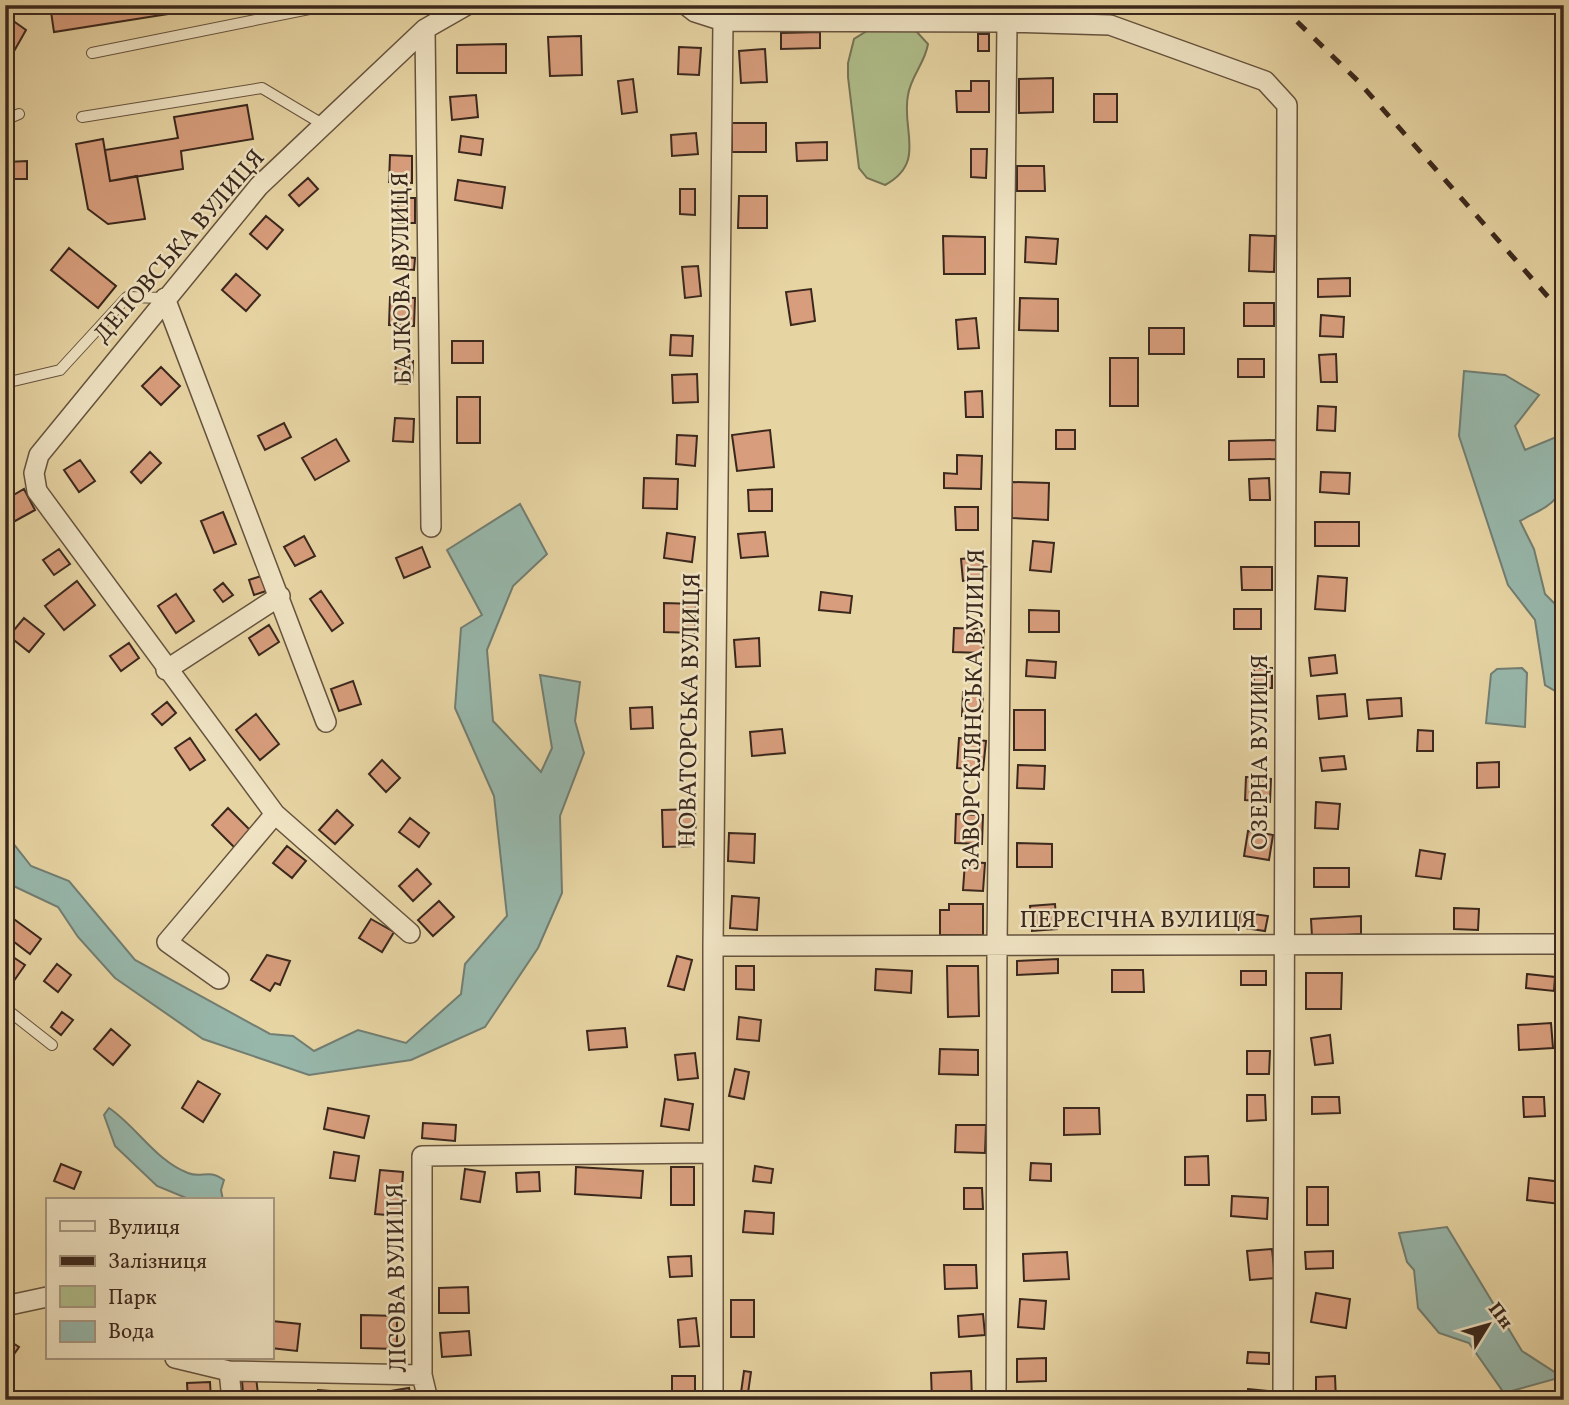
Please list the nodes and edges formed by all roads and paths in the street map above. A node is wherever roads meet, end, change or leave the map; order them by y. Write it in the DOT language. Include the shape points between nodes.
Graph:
graph roads {
  1 [pos="329,5"];
  2 [pos="467,5"];
  3 [pos="686,5"];
  4 [pos="723,21"];
  5 [pos="1007,22"];
  6 [pos="425,29"];
  7 [pos="92,53"];
  8 [pos="19,114"];
  9 [pos="82,117"];
  10 [pos="5,120"];
  11 [pos="324,125"];
  12 [pos="1564,224"];
  13 [pos="1564,258"];
  14 [pos="165,298"];
  15 [pos="5,383"];
  16 [pos="431,527"];
  17 [pos="280,596"];
  18 [pos="166,670"];
  19 [pos="326,722"];
  20 [pos="275,814"];
  21 [pos="410,933"];
  22 [pos="1564,944"];
  23 [pos="997,945"];
  24 [pos="1284,945"];
  25 [pos="713,946"];
  26 [pos="219,979"];
  27 [pos="5,1008"];
  28 [pos="52,1045"];
  29 [pos="713,1153"];
  30 [pos="46,1297"];
  31 [pos="5,1306"];
  32 [pos="183,1360"];
  33 [pos="229,1371"];
  34 [pos="422,1375"];
  35 [pos="232,1400"];
  36 [pos="428,1400"];
  37 [pos="713,1400"];
  38 [pos="996,1400"];
  39 [pos="1283,1400"];
  1 -- 7 [label="lane"];
  2 -- 6 [label="street, ДЕПОВСЬКА ВУЛИЦЯ"];
  3 -- 4 [label="street"];
  4 -- 5 [label="street"];
  4 -- 25 [label="street, НОВАТОРСЬКА ВУЛИЦЯ"];
  5 -- 23 [label="street, ЗАВОРСКЛЯНСЬКА ВУЛИЦЯ"];
  5 -- 24 [label="street, ОЗЕРНА ВУЛИЦЯ" via="1110,25 1265,81 1287,105"];
  6 -- 11 [label="street, ДЕПОВСЬКА ВУЛИЦЯ"];
  6 -- 16 [label="street, БАЛКОВА ВУЛИЦЯ"];
  8 -- 10 [label="lane"];
  9 -- 11 [label="lane" via="262,88"];
  11 -- 14 [label="street, ДЕПОВСЬКА ВУЛИЦЯ" via="259,186"];
  12 -- 13 [label="lane"];
  14 -- 15 [label="lane" via="127,297 60,370"];
  14 -- 17 [label="street"];
  14 -- 18 [label="street, ДЕПОВСЬКА ВУЛИЦЯ" via="39,455 34,472 37,491"];
  17 -- 18 [label="street"];
  17 -- 19 [label="street"];
  18 -- 20 [label="street"];
  20 -- 21 [label="street"];
  20 -- 26 [label="street" via="167,942"];
  22 -- 24 [label="street, ПЕРЕСІЧНА ВУЛИЦЯ"];
  23 -- 24 [label="street, ПЕРЕСІЧНА ВУЛИЦЯ"];
  23 -- 25 [label="street, ПЕРЕСІЧНА ВУЛИЦЯ"];
  23 -- 38 [label="street, ЗАВОРСКЛЯНСЬКА ВУЛИЦЯ"];
  24 -- 39 [label="street, ОЗЕРНА ВУЛИЦЯ"];
  25 -- 29 [label="street, НОВАТОРСЬКА ВУЛИЦЯ"];
  27 -- 28 [label="lane"];
  29 -- 34 [label="street, ЛІСОВА ВУЛИЦЯ" via="422,1156"];
  29 -- 37 [label="street, НОВАТОРСЬКА ВУЛИЦЯ"];
  30 -- 31 [label="street"];
  32 -- 33 [label="street"];
  33 -- 34 [label="street"];
  33 -- 35 [label="street"];
  34 -- 36 [label="street, ЛІСОВА ВУЛИЦЯ"];
}
